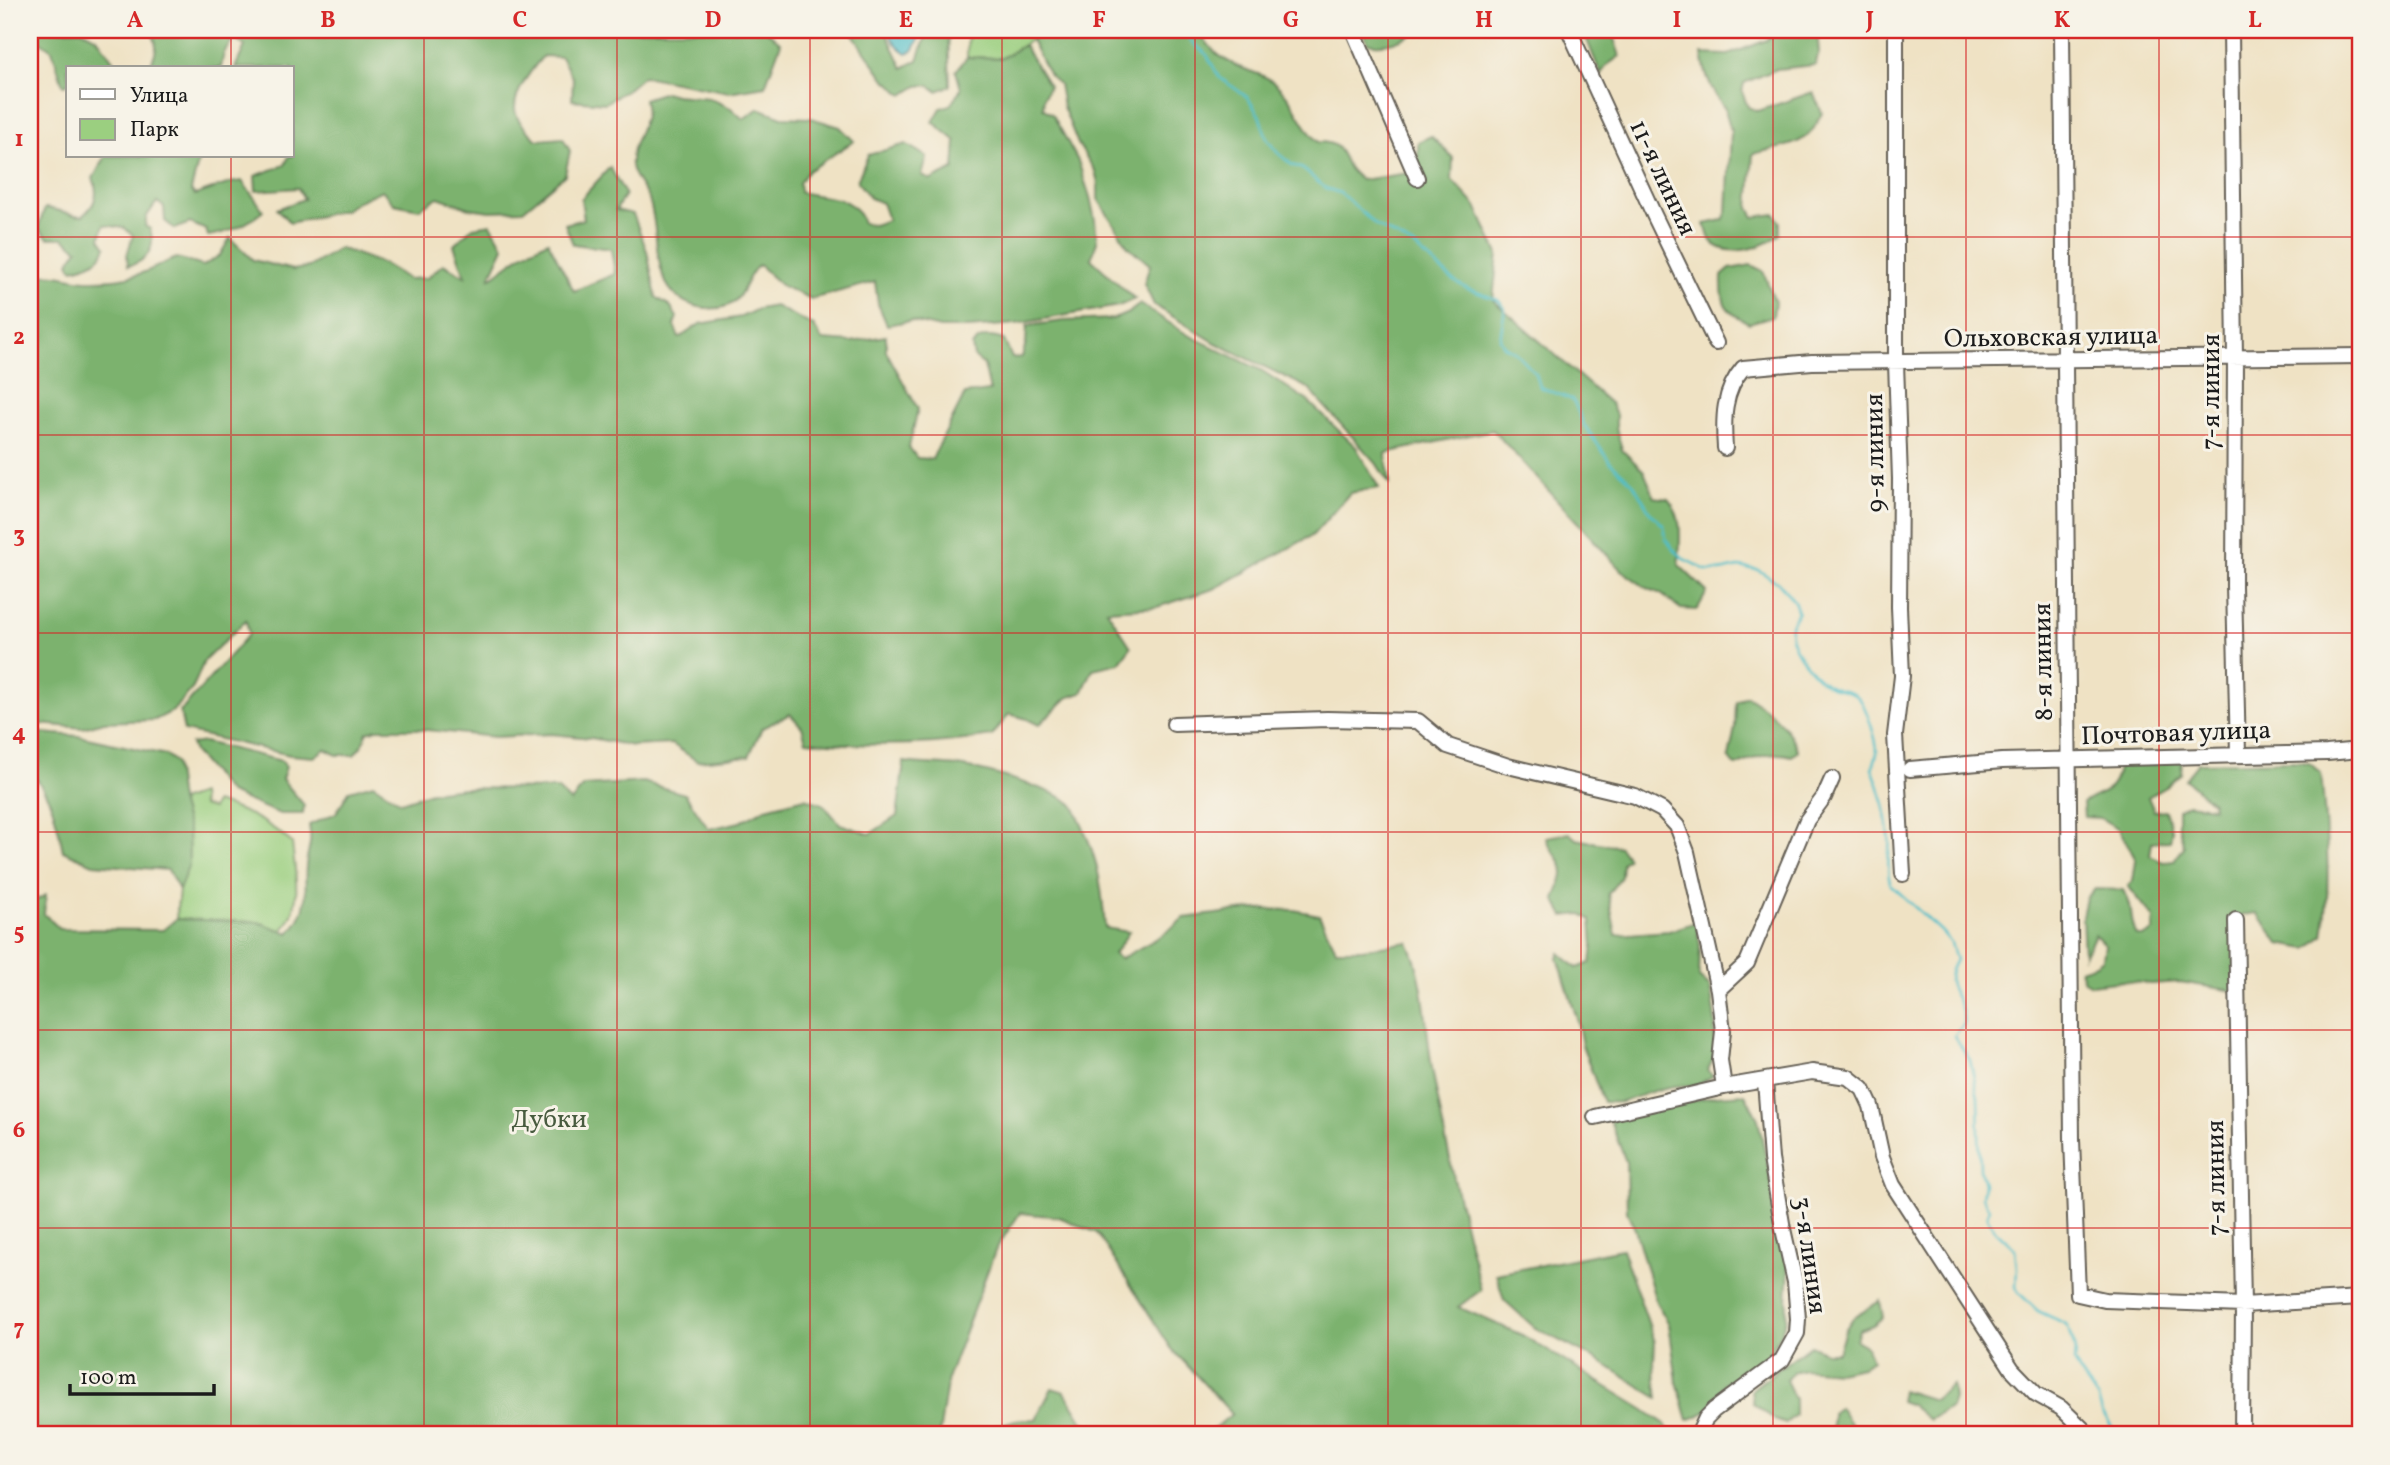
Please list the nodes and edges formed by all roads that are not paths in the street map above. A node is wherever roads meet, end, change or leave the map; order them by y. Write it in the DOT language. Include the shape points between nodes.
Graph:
graph roads {
  1 [pos="1353,30"];
  2 [pos="1569,30"];
  3 [pos="1896,30"];
  4 [pos="2062,30"];
  5 [pos="2231,30"];
  6 [pos="1417,178"];
  7 [pos="1716,343"];
  8 [pos="2360,356"];
  9 [pos="2235,358"];
  10 [pos="2066,360"];
  11 [pos="1896,363"];
  12 [pos="1726,448"];
  13 [pos="1174,724"];
  14 [pos="2360,750"];
  15 [pos="2238,754"];
  16 [pos="2068,759"];
  17 [pos="1910,769"];
  18 [pos="1832,779"];
  19 [pos="1903,874"];
  20 [pos="2235,919"];
  21 [pos="1718,990"];
  22 [pos="1765,1082"];
  23 [pos="1724,1087"];
  24 [pos="1595,1116"];
  25 [pos="2360,1298"];
  26 [pos="2243,1305"];
  27 [pos="1698,1435"];
  28 [pos="2089,1435"];
  29 [pos="2242,1435"];
  1 -- 6 [label="street"];
  2 -- 7 [label="street, 11-я линия"];
  3 -- 11 [label="street, 9-я линия"];
  4 -- 10 [label="street, 8-я линия"];
  5 -- 9 [label="street, 7-я линия"];
  8 -- 9 [label="street, Ольховская улица"];
  9 -- 10 [label="street, Ольховская улица"];
  9 -- 15 [label="street, 7-я линия"];
  10 -- 11 [label="street, Ольховская улица"];
  10 -- 16 [label="street, 8-я линия"];
  11 -- 12 [label="street, Ольховская улица" via="1812,362 1743,368 1726,400"];
  11 -- 19 [label="street, 9-я линия" via="1902,676 1895,736"];
  13 -- 21 [label="street" via="1418,721 1448,746 1508,766 1635,796 1662,810 1677,826"];
  14 -- 15 [label="street, Почтовая улица"];
  15 -- 16 [label="street, Почтовая улица"];
  16 -- 17 [label="street, Почтовая улица"];
  16 -- 26 [label="street, 8-я линия" via="2078,1294 2105,1300"];
  18 -- 21 [label="street" via="1807,820 1747,963"];
  20 -- 26 [label="street, 7-я линия"];
  21 -- 23 [label="street"];
  22 -- 23 [label="street"];
  22 -- 27 [label="street, 3-я линия" via="1771,1159 1795,1282 1797,1333 1782,1360 1714,1410"];
  22 -- 28 [label="street" via="1812,1072 1848,1077 1863,1089 1893,1185 2012,1369"];
  23 -- 24 [label="street"];
  25 -- 26 [label="street"];
  26 -- 29 [label="street, 7-я линия"];
}
